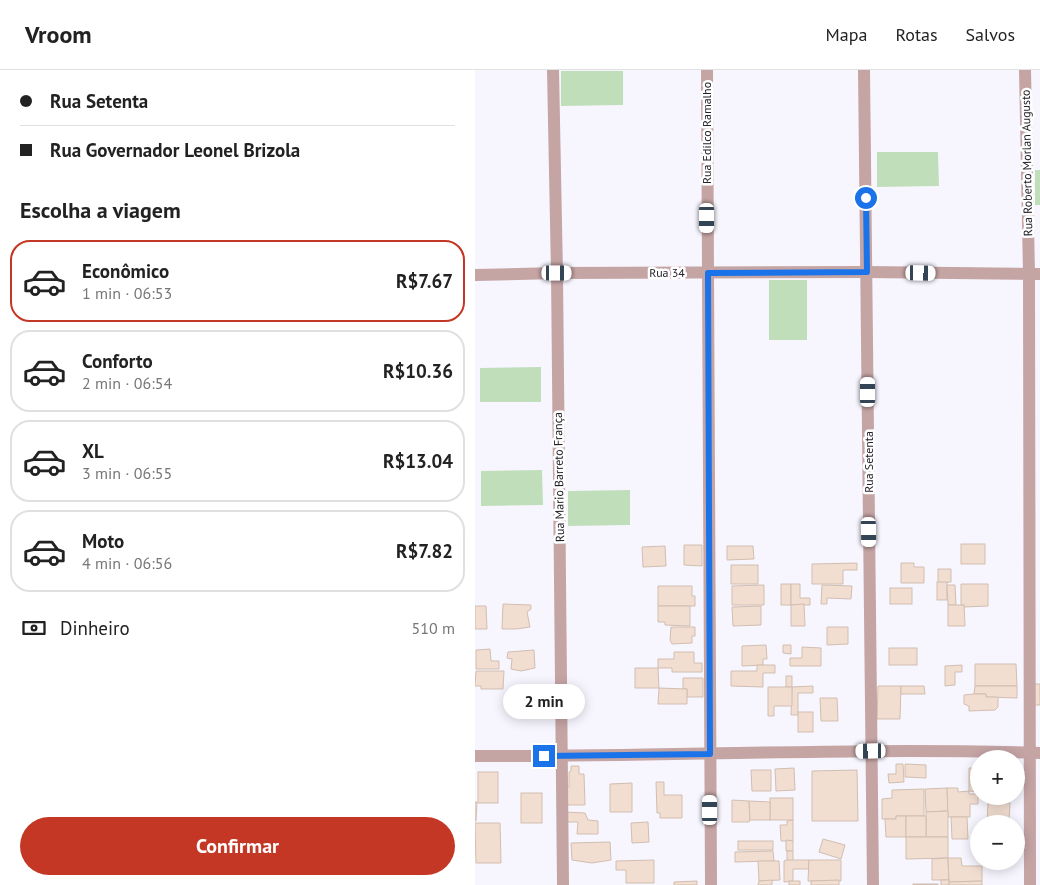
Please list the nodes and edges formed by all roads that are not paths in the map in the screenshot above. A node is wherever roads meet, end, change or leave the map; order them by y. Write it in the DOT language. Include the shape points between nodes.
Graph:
graph roads {
  1 [pos="553,70"];
  2 [pos="707,70"];
  3 [pos="864,70"];
  4 [pos="1025,70"];
  5 [pos="867,272"];
  6 [pos="557,273"];
  7 [pos="708,273"];
  8 [pos="475,274"];
  9 [pos="1035,274"];
  10 [pos="871,751"];
  11 [pos="1035,753"];
  12 [pos="710,754"];
  13 [pos="475,756"];
  14 [pos="562,756"];
  15 [pos="563,885"];
  16 [pos="711,885"];
  17 [pos="873,885"];
  18 [pos="1030,885"];
  1 -- 6 [label="street, Rua Mario Barreto França"];
  2 -- 7 [label="street, Rua Edilco Ramalho"];
  3 -- 5 [label="street, Rua Setenta"];
  4 -- 9 [label="street, Rua Roberto Morlan Augusto"];
  5 -- 7 [label="street, Rua 34"];
  5 -- 9 [label="street, Rua 34"];
  5 -- 10 [label="street, Rua Setenta"];
  6 -- 7 [label="street, Rua 34"];
  6 -- 8 [label="street, Rua 34"];
  6 -- 14 [label="street, Rua Mario Barreto França"];
  7 -- 12 [label="street, Rua Edilco Ramalho"];
  9 -- 11 [label="street, Rua Roberto Morlan Augusto"];
  10 -- 11 [label="street"];
  10 -- 12 [label="street"];
  10 -- 17 [label="street, Rua Setenta"];
  11 -- 18 [label="street, Rua Roberto Morlan Augusto"];
  12 -- 14 [label="street"];
  12 -- 16 [label="street, Rua Edilco Ramalho"];
  13 -- 14 [label="street"];
  14 -- 15 [label="street, Rua Mario Barreto França"];
}
